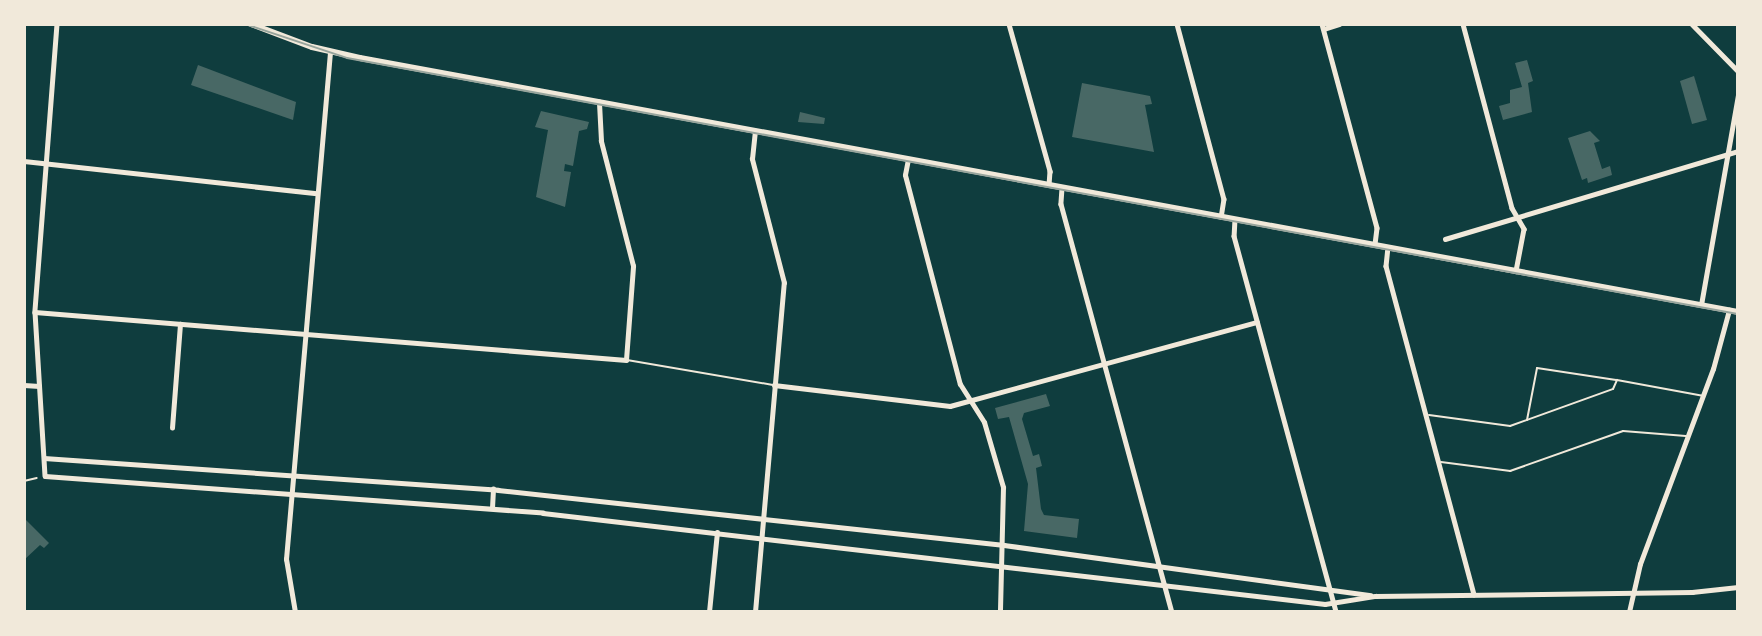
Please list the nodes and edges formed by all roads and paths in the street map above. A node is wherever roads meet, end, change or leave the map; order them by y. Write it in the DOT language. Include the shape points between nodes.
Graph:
graph roads {
  1 [pos="57,24"];
  2 [pos="251,24"];
  3 [pos="1009,24"];
  4 [pos="1177,24"];
  5 [pos="1339,24"];
  6 [pos="1463,24"];
  7 [pos="1692,24"];
  8 [pos="1323,27"];
  9 [pos="330,52"];
  10 [pos="1738,71"];
  11 [pos="1738,95"];
  12 [pos="599,102"];
  13 [pos="755,131"];
  14 [pos="1738,151"];
  15 [pos="1728,154"];
  16 [pos="908,159"];
  17 [pos="24,161"];
  18 [pos="47,164"];
  19 [pos="1049,185"];
  20 [pos="1062,188"];
  21 [pos="316,193"];
  22 [pos="1221,217"];
  23 [pos="1517,217"];
  24 [pos="1235,219"];
  25 [pos="1446,239"];
  26 [pos="1375,245"];
  27 [pos="1388,247"];
  28 [pos="1516,271"];
  29 [pos="1701,305"];
  30 [pos="1729,310"];
  31 [pos="35,312"];
  32 [pos="1738,312"];
  33 [pos="1257,322"];
  34 [pos="180,324"];
  35 [pos="304,334"];
  36 [pos="626,360"];
  37 [pos="1104,364"];
  38 [pos="1617,380"];
  39 [pos="24,385"];
  40 [pos="774,385"];
  41 [pos="39,386"];
  42 [pos="1703,396"];
  43 [pos="970,400"];
  44 [pos="1428,415"];
  45 [pos="1527,420"];
  46 [pos="172,428"];
  47 [pos="1688,436"];
  48 [pos="44,458"];
  49 [pos="1441,462"];
  50 [pos="292,474"];
  51 [pos="45,476"];
  52 [pos="24,481"];
  53 [pos="493,489"];
  54 [pos="290,494"];
  55 [pos="492,508"];
  56 [pos="760,517"];
  57 [pos="717,532"];
  58 [pos="761,536"];
  59 [pos="1004,545"];
  60 [pos="1004,565"];
  61 [pos="1160,566"];
  62 [pos="1164,584"];
  63 [pos="1329,587"];
  64 [pos="1738,587"];
  65 [pos="1633,592"];
  66 [pos="1474,594"];
  67 [pos="1375,596"];
  68 [pos="1333,604"];
  69 [pos="295,611"];
  70 [pos="709,611"];
  71 [pos="755,611"];
  72 [pos="1000,611"];
  73 [pos="1172,611"];
  74 [pos="1336,611"];
  75 [pos="1629,611"];
  1 -- 18 [label="street"];
  2 -- 9 [label="main road"];
  3 -- 19 [label="street" via="1050,171"];
  4 -- 22 [label="street" via="1224,199"];
  5 -- 8 [label="street"];
  6 -- 23 [label="street"];
  7 -- 10 [label="street"];
  8 -- 26 [label="street" via="1377,228"];
  9 -- 12 [label="main road"];
  9 -- 21 [label="street"];
  11 -- 15 [label="street"];
  12 -- 13 [label="main road"];
  12 -- 36 [label="street" via="601,141 634,276"];
  13 -- 16 [label="main road"];
  13 -- 40 [label="street" via="752,159 784,284"];
  14 -- 15 [label="street"];
  15 -- 23 [label="street"];
  15 -- 29 [label="street"];
  16 -- 19 [label="main road"];
  16 -- 43 [label="street" via="909,192 960,384"];
  17 -- 18 [label="street"];
  18 -- 21 [label="street"];
  18 -- 31 [label="street"];
  19 -- 20 [label="main road"];
  20 -- 22 [label="main road"];
  20 -- 37 [label="street" via="1060,204"];
  21 -- 35 [label="street"];
  22 -- 24 [label="main road"];
  23 -- 25 [label="street"];
  23 -- 28 [label="street" via="1524,229"];
  24 -- 26 [label="main road"];
  24 -- 33 [label="street" via="1234,236"];
  26 -- 27 [label="main road"];
  27 -- 28 [label="main road"];
  27 -- 44 [label="street" via="1386,266"];
  28 -- 29 [label="main road"];
  29 -- 30 [label="main road"];
  30 -- 32 [label="main road"];
  30 -- 42 [label="street"];
  31 -- 34 [label="street"];
  31 -- 41 [label="street"];
  33 -- 37 [label="street"];
  33 -- 63 [label="street"];
  34 -- 35 [label="street"];
  34 -- 46 [label="street"];
  35 -- 36 [label="street"];
  35 -- 50 [label="street"];
  36 -- 40 [label="lane"];
  37 -- 43 [label="street"];
  37 -- 61 [label="street"];
  38 -- 42 [label="lane"];
  38 -- 45 [label="lane" via="1612,389"];
  38 -- 45 [label="lane" via="1537,368"];
  39 -- 41 [label="street"];
  40 -- 43 [label="street" via="936,405"];
  40 -- 56 [label="street"];
  41 -- 48 [label="street"];
  42 -- 47 [label="street"];
  43 -- 59 [label="street" via="984,422 1003,487"];
  44 -- 45 [label="lane" via="1510,426"];
  44 -- 49 [label="street"];
  47 -- 49 [label="lane" via="1663,430 1623,431 1510,471"];
  47 -- 65 [label="street"];
  48 -- 50 [label="street"];
  48 -- 51 [label="street"];
  49 -- 66 [label="street"];
  50 -- 53 [label="street"];
  50 -- 54 [label="street"];
  51 -- 52 [label="path"];
  51 -- 54 [label="street"];
  53 -- 55 [label="street"];
  53 -- 56 [label="street"];
  54 -- 55 [label="street"];
  54 -- 69 [label="street" via="286,559"];
  55 -- 57 [label="street"];
  56 -- 58 [label="street"];
  56 -- 59 [label="street"];
  57 -- 58 [label="street"];
  57 -- 70 [label="street"];
  58 -- 60 [label="street"];
  58 -- 71 [label="street"];
  59 -- 60 [label="street"];
  59 -- 61 [label="street"];
  60 -- 62 [label="street"];
  60 -- 72 [label="street"];
  61 -- 62 [label="street"];
  61 -- 63 [label="street"];
  62 -- 68 [label="street"];
  62 -- 73 [label="street"];
  63 -- 67 [label="street"];
  63 -- 68 [label="street"];
  64 -- 65 [label="street" via="1712,592"];
  65 -- 66 [label="street"];
  65 -- 75 [label="street"];
  66 -- 67 [label="street"];
  67 -- 68 [label="street"];
  68 -- 74 [label="street"];
}
